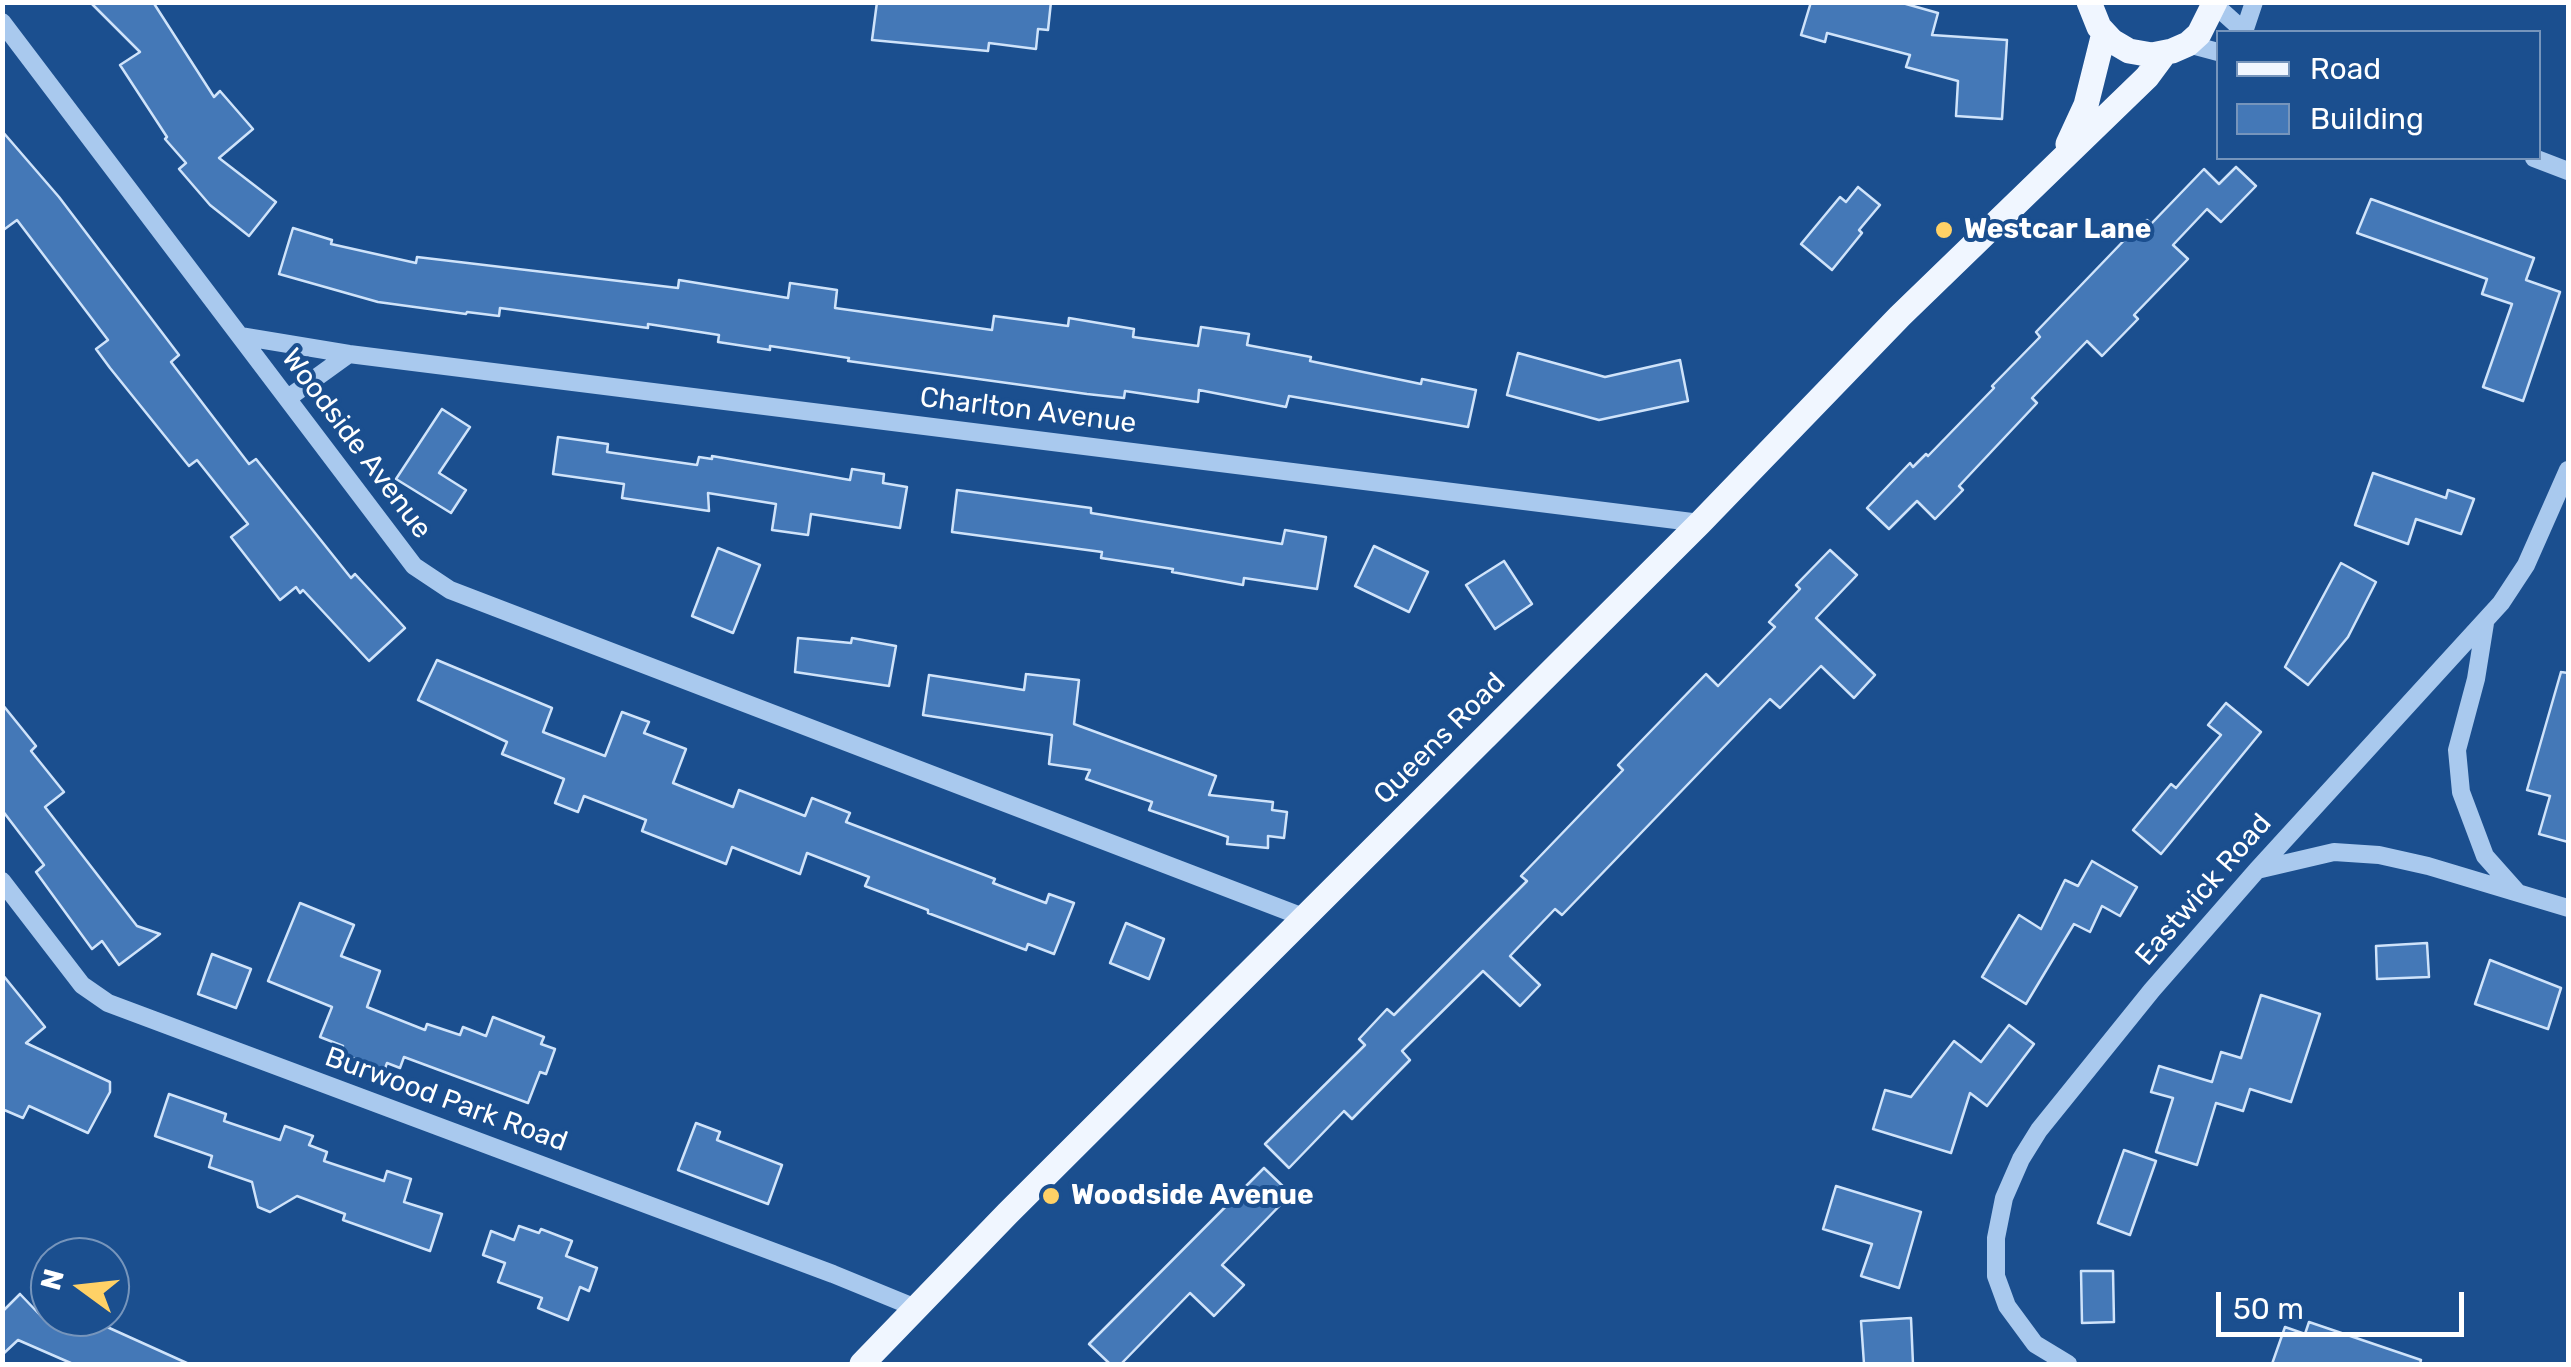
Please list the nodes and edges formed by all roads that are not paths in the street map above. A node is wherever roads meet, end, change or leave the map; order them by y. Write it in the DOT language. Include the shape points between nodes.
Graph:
graph roads {
  1 [pos="2254,2"];
  2 [pos="2086,4"];
  3 [pos="2215,4"];
  4 [pos="2,22"];
  5 [pos="2243,30"];
  6 [pos="2246,30"];
  7 [pos="2104,33"];
  8 [pos="2176,49"];
  9 [pos="2216,52"];
  10 [pos="2062,158"];
  11 [pos="2539,160"];
  12 [pos="2568,171"];
  13 [pos="240,336"];
  14 [pos="349,354"];
  15 [pos="288,398"];
  16 [pos="2568,470"];
  17 [pos="1700,523"];
  18 [pos="2486,622"];
  19 [pos="2257,870"];
  20 [pos="2,881"];
  21 [pos="2517,893"];
  22 [pos="2568,908"];
  23 [pos="1303,917"];
  24 [pos="916,1308"];
  25 [pos="862,1364"];
  26 [pos="2068,1364"];
  1 -- 6 [label="street"];
  2 -- 7 [label="main road"];
  3 -- 5 [label="street"];
  3 -- 8 [label="main road, Queens Road" via="2200,34"];
  4 -- 13 [label="street, Woodside Avenue"];
  7 -- 8 [label="main road" via="2130,51"];
  7 -- 10 [label="main road, Queens Road" via="2086,105"];
  8 -- 9 [label="street"];
  8 -- 10 [label="main road, Queens Road"];
  10 -- 17 [label="main road, Queens Road"];
  11 -- 12 [label="street"];
  13 -- 14 [label="street, Charlton Avenue"];
  13 -- 15 [label="street, Woodside Avenue"];
  14 -- 15 [label="street"];
  14 -- 17 [label="street, Charlton Avenue"];
  15 -- 23 [label="street, Woodside Avenue" via="414,566 450,590"];
  16 -- 18 [label="street, Eastwick Road" via="2526,565"];
  17 -- 23 [label="main road, Queens Road"];
  18 -- 19 [label="street, Eastwick Road"];
  18 -- 21 [label="street" via="2457,750 2461,792 2485,856"];
  19 -- 21 [label="street" via="2334,852 2379,855"];
  19 -- 26 [label="street, Eastwick Road" via="2039,1130 2004,1198 1996,1276 2035,1344"];
  20 -- 24 [label="street, Burwood Park Road" via="82,985 108,1003"];
  21 -- 22 [label="street"];
  23 -- 24 [label="main road, Queens Road"];
  24 -- 25 [label="main road, Queens Road"];
}
